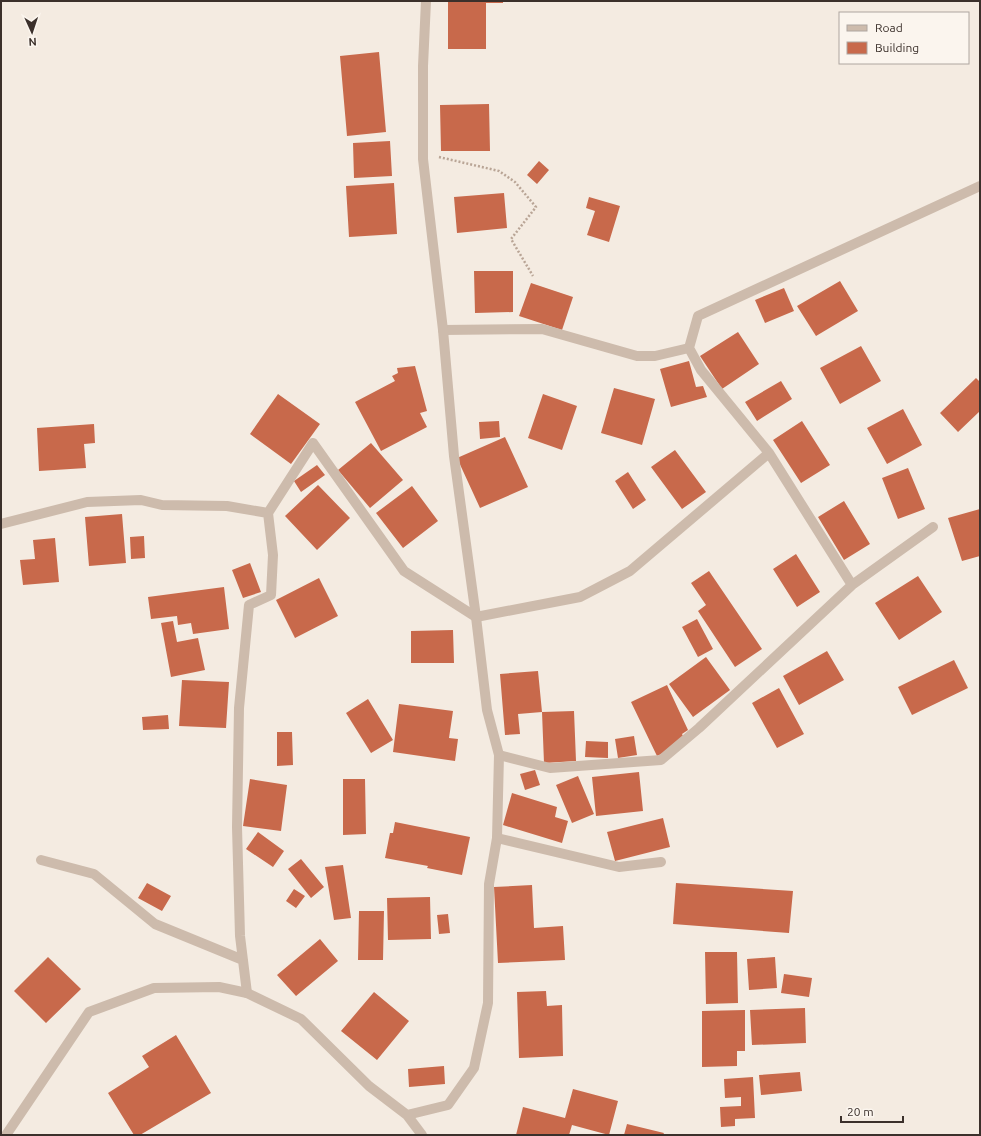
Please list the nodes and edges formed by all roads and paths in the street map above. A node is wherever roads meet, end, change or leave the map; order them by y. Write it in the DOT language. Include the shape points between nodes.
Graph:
graph roads {
  1 [pos="426,1"];
  2 [pos="423,153"];
  3 [pos="980,186"];
  4 [pos="533,276"];
  5 [pos="442,330"];
  6 [pos="689,348"];
  7 [pos="768,453"];
  8 [pos="268,513"];
  9 [pos="1,524"];
  10 [pos="933,526"];
  11 [pos="852,585"];
  12 [pos="476,617"];
  13 [pos="499,755"];
  14 [pos="497,838"];
  15 [pos="41,860"];
  16 [pos="661,862"];
  17 [pos="243,960"];
  18 [pos="247,993"];
  19 [pos="407,1115"];
  20 [pos="6,1135"];
  21 [pos="422,1135"];
  1 -- 2 [label="street"];
  2 -- 4 [label="path" via="499,171 516,182 536,207 511,239"];
  2 -- 5 [label="street"];
  3 -- 6 [label="street" via="698,316"];
  5 -- 6 [label="street" via="542,329 637,356 655,356"];
  5 -- 12 [label="street" via="454,456"];
  6 -- 7 [label="street" via="701,370"];
  7 -- 11 [label="street"];
  7 -- 12 [label="street" via="630,570 580,597"];
  8 -- 9 [label="street" via="227,506 162,505 142,500 87,502"];
  8 -- 12 [label="street" via="313,443 404,571"];
  8 -- 17 [label="street" via="273,554 271,595 249,605 239,708 237,827"];
  10 -- 11 [label="street"];
  11 -- 13 [label="street" via="700,728 661,760 550,768"];
  12 -- 13 [label="street" via="487,710"];
  13 -- 14 [label="street"];
  14 -- 16 [label="street" via="619,867"];
  14 -- 19 [label="street" via="489,884 488,1003 474,1068 448,1105"];
  15 -- 17 [label="street" via="94,874 155,924"];
  17 -- 18 [label="street"];
  18 -- 19 [label="street" via="301,1020 370,1086"];
  18 -- 20 [label="street" via="219,987 154,988 89,1012"];
  19 -- 21 [label="street"];
}
